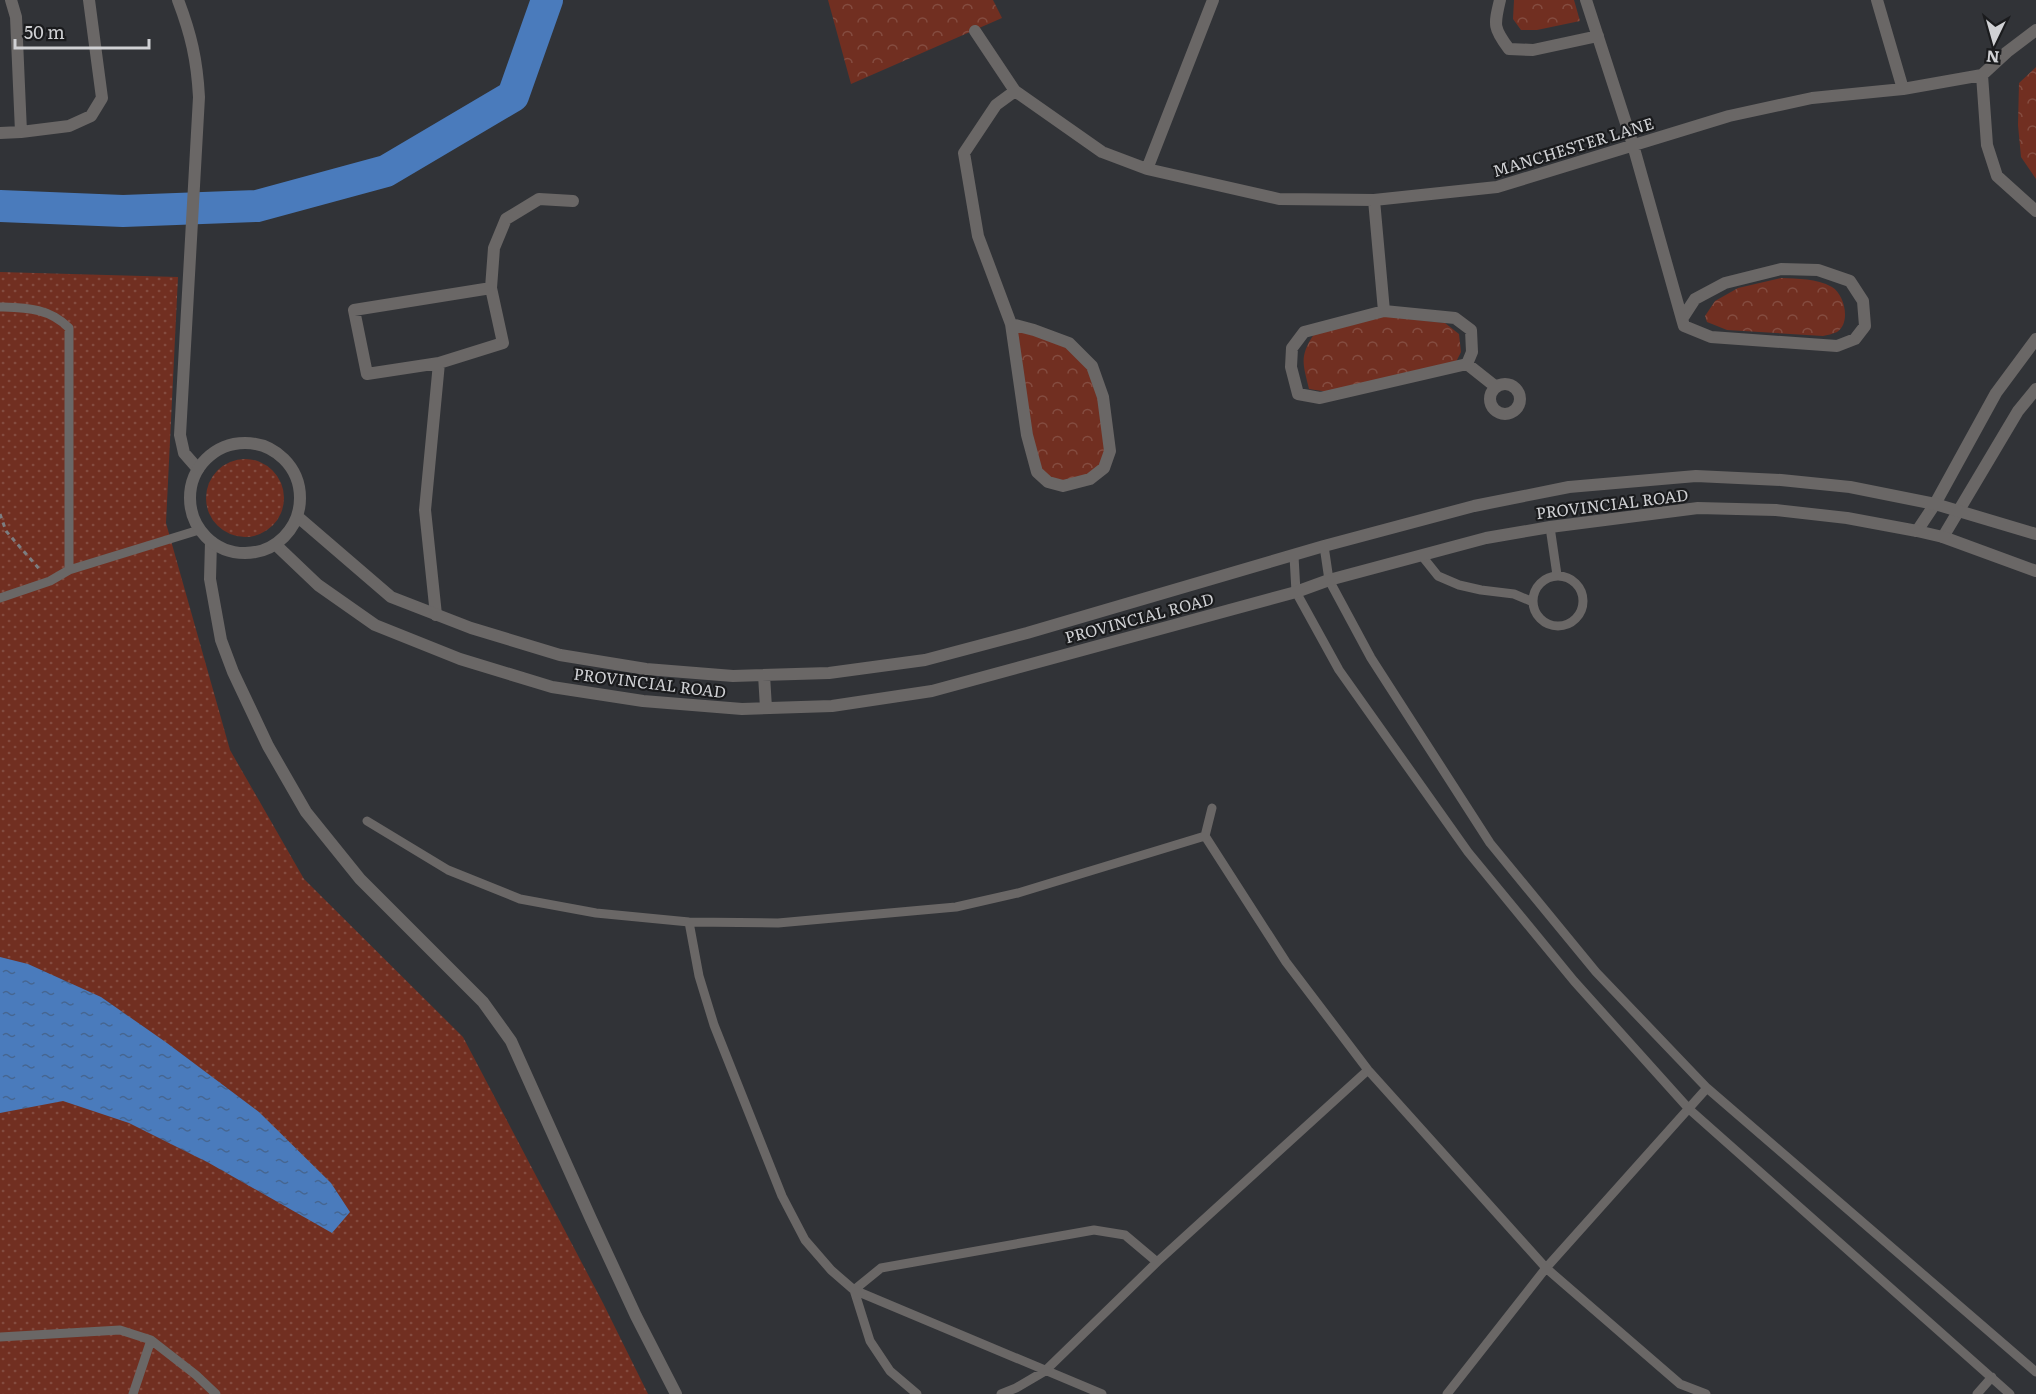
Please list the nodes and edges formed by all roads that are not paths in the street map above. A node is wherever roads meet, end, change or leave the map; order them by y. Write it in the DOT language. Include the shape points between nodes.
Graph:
graph roads {
  1 [pos="11,0"];
  2 [pos="89,0"];
  3 [pos="178,0"];
  4 [pos="1213,0"];
  5 [pos="1500,0"];
  6 [pos="1586,0"];
  7 [pos="1877,0"];
  8 [pos="2036,30"];
  9 [pos="975,31"];
  10 [pos="1598,36"];
  11 [pos="1982,75"];
  12 [pos="1903,89"];
  13 [pos="1015,91"];
  14 [pos="21,132"];
  15 [pos="0,133"];
  16 [pos="1633,145"];
  17 [pos="1147,169"];
  18 [pos="1374,200"];
  19 [pos="573,201"];
  20 [pos="2036,211"];
  21 [pos="491,288"];
  22 [pos="0,307"];
  23 [pos="1384,311"];
  24 [pos="1682,319"];
  25 [pos="1011,324"];
  26 [pos="2036,339"];
  27 [pos="439,363"];
  28 [pos="1467,364"];
  29 [pos="1496,387"];
  30 [pos="2036,389"];
  31 [pos="198,469"];
  32 [pos="1935,504"];
  33 [pos="1960,510"];
  34 [pos="298,517"];
  35 [pos="1550,527"];
  36 [pos="199,530"];
  37 [pos="1917,531"];
  38 [pos="2036,534"];
  39 [pos="1943,537"];
  40 [pos="211,542"];
  41 [pos="276,545"];
  42 [pos="1324,546"];
  43 [pos="1294,556"];
  44 [pos="1422,556"];
  45 [pos="69,570"];
  46 [pos="2036,571"];
  47 [pos="1557,576"];
  48 [pos="1329,580"];
  49 [pos="1296,592"];
  50 [pos="0,598"];
  51 [pos="1533,602"];
  52 [pos="436,615"];
  53 [pos="764,675"];
  54 [pos="766,708"];
  55 [pos="1212,808"];
  56 [pos="367,821"];
  57 [pos="1205,836"];
  58 [pos="689,922"];
  59 [pos="1368,1070"];
  60 [pos="1707,1088"];
  61 [pos="1689,1109"];
  62 [pos="1157,1262"];
  63 [pos="1545,1268"];
  64 [pos="854,1290"];
  65 [pos="0,1337"];
  66 [pos="151,1340"];
  67 [pos="1045,1371"];
  68 [pos="2036,1372"];
  69 [pos="1992,1377"];
  70 [pos="134,1394"];
  71 [pos="216,1394"];
  72 [pos="676,1394"];
  73 [pos="917,1394"];
  74 [pos="1001,1394"];
  75 [pos="1102,1394"];
  76 [pos="1447,1394"];
  77 [pos="1706,1394"];
  78 [pos="1977,1394"];
  79 [pos="2010,1394"];
  1 -- 14 [label="street" via="16,17"];
  2 -- 14 [label="street" via="102,98 91,116 69,126"];
  3 -- 31 [label="street" via="189,28 199,97 180,435 184,453"];
  4 -- 17 [label="street"];
  5 -- 10 [label="street" via="1496,33 1509,49 1533,50"];
  6 -- 10 [label="street"];
  7 -- 12 [label="street"];
  8 -- 11 [label="street"];
  9 -- 13 [label="street, MANCHESTER LANE"];
  10 -- 16 [label="street"];
  11 -- 12 [label="street, MANCHESTER LANE"];
  11 -- 20 [label="street" via="1987,145 1997,176"];
  12 -- 16 [label="street, MANCHESTER LANE" via="1812,98 1729,116"];
  13 -- 17 [label="street, MANCHESTER LANE" via="1102,152"];
  13 -- 25 [label="street" via="996,105 964,153 978,237"];
  14 -- 15 [label="street"];
  16 -- 18 [label="street, MANCHESTER LANE" via="1497,187"];
  16 -- 24 [label="street"];
  17 -- 18 [label="street, MANCHESTER LANE" via="1279,199"];
  18 -- 23 [label="street"];
  19 -- 21 [label="street" via="539,199 506,219 494,248"];
  21 -- 27 [label="street" via="503,343"];
  21 -- 27 [label="street" via="354,310 367,374"];
  22 -- 45 [label="lane" via="43,310 69,328"];
  23 -- 28 [label="street" via="1455,318 1471,330 1472,352"];
  23 -- 28 [label="street" via="1304,332 1292,348 1291,367 1298,394 1320,398"];
  24 -- 24 [label="street" via="1684,326 1711,337 1837,346 1855,339 1865,326 1863,301 1850,282 1818,270 1781,269 1725,283 1695,299"];
  25 -- 25 [label="street" via="1027,435 1037,472 1048,482 1063,486 1090,479 1104,468 1110,451 1103,397 1092,366 1070,343"];
  26 -- 32 [label="street" via="1996,393"];
  27 -- 52 [label="street" via="425,510"];
  28 -- 29 [label="street"];
  30 -- 33 [label="street" via="2018,411"];
  31 -- 34 [label="street" via="222,447 254,443 269,448 283,457 297,477 301,501"];
  31 -- 36 [label="street" via="189,500"];
  32 -- 33 [label="street, PROVINCIAL ROAD"];
  32 -- 37 [label="street"];
  32 -- 42 [label="street, PROVINCIAL ROAD" via="1850,487 1696,476 1569,487 1474,506"];
  33 -- 38 [label="street, PROVINCIAL ROAD"];
  33 -- 39 [label="street"];
  34 -- 41 [label="street"];
  34 -- 52 [label="street, PROVINCIAL ROAD" via="392,597"];
  35 -- 37 [label="street, PROVINCIAL ROAD" via="1698,508 1776,510"];
  35 -- 44 [label="street, PROVINCIAL ROAD" via="1486,538"];
  35 -- 47 [label="lane"];
  36 -- 40 [label="street"];
  36 -- 45 [label="lane"];
  37 -- 39 [label="street, PROVINCIAL ROAD"];
  39 -- 46 [label="street, PROVINCIAL ROAD"];
  40 -- 41 [label="street" via="243,554"];
  40 -- 72 [label="street" via="210,579 221,640 268,746 306,812 360,879 483,1002 511,1041 606,1252"];
  41 -- 54 [label="street, PROVINCIAL ROAD" via="318,585 375,625 460,659 552,687 643,701"];
  42 -- 43 [label="street, PROVINCIAL ROAD"];
  42 -- 48 [label="lane"];
  43 -- 49 [label="lane"];
  43 -- 53 [label="street, PROVINCIAL ROAD" via="924,660 829,673"];
  44 -- 48 [label="street, PROVINCIAL ROAD"];
  44 -- 51 [label="lane" via="1438,576"];
  45 -- 50 [label="lane" via="50,581"];
  47 -- 51 [label="lane" via="1543,581"];
  47 -- 51 [label="lane" via="1579,586 1584,603 1577,618 1562,626 1554,625 1539,617"];
  48 -- 49 [label="street, PROVINCIAL ROAD"];
  48 -- 60 [label="lane" via="1371,658 1490,843 1596,972"];
  49 -- 54 [label="street, PROVINCIAL ROAD" via="932,691 832,706"];
  49 -- 61 [label="lane" via="1340,670 1467,852 1574,981"];
  52 -- 53 [label="street, PROVINCIAL ROAD" via="560,655 646,669"];
  53 -- 54 [label="street"];
  55 -- 57 [label="lane"];
  56 -- 58 [label="lane" via="448,870 519,899 596,913"];
  57 -- 58 [label="lane" via="1018,893 956,907 778,923"];
  57 -- 59 [label="lane" via="1286,962"];
  58 -- 64 [label="lane" via="699,976 714,1024 782,1196 805,1240"];
  59 -- 62 [label="lane"];
  59 -- 63 [label="lane"];
  60 -- 61 [label="lane"];
  60 -- 68 [label="lane"];
  61 -- 63 [label="lane"];
  61 -- 69 [label="lane"];
  62 -- 64 [label="lane" via="1125,1235 1094,1230 881,1268"];
  62 -- 67 [label="lane"];
  63 -- 76 [label="lane"];
  63 -- 77 [label="lane" via="1680,1384"];
  64 -- 67 [label="lane"];
  64 -- 73 [label="lane" via="870,1341 890,1371"];
  65 -- 66 [label="lane" via="120,1330"];
  66 -- 70 [label="lane"];
  66 -- 71 [label="lane"];
  67 -- 74 [label="lane"];
  67 -- 75 [label="lane"];
  69 -- 78 [label="lane"];
  69 -- 79 [label="lane"];
}
